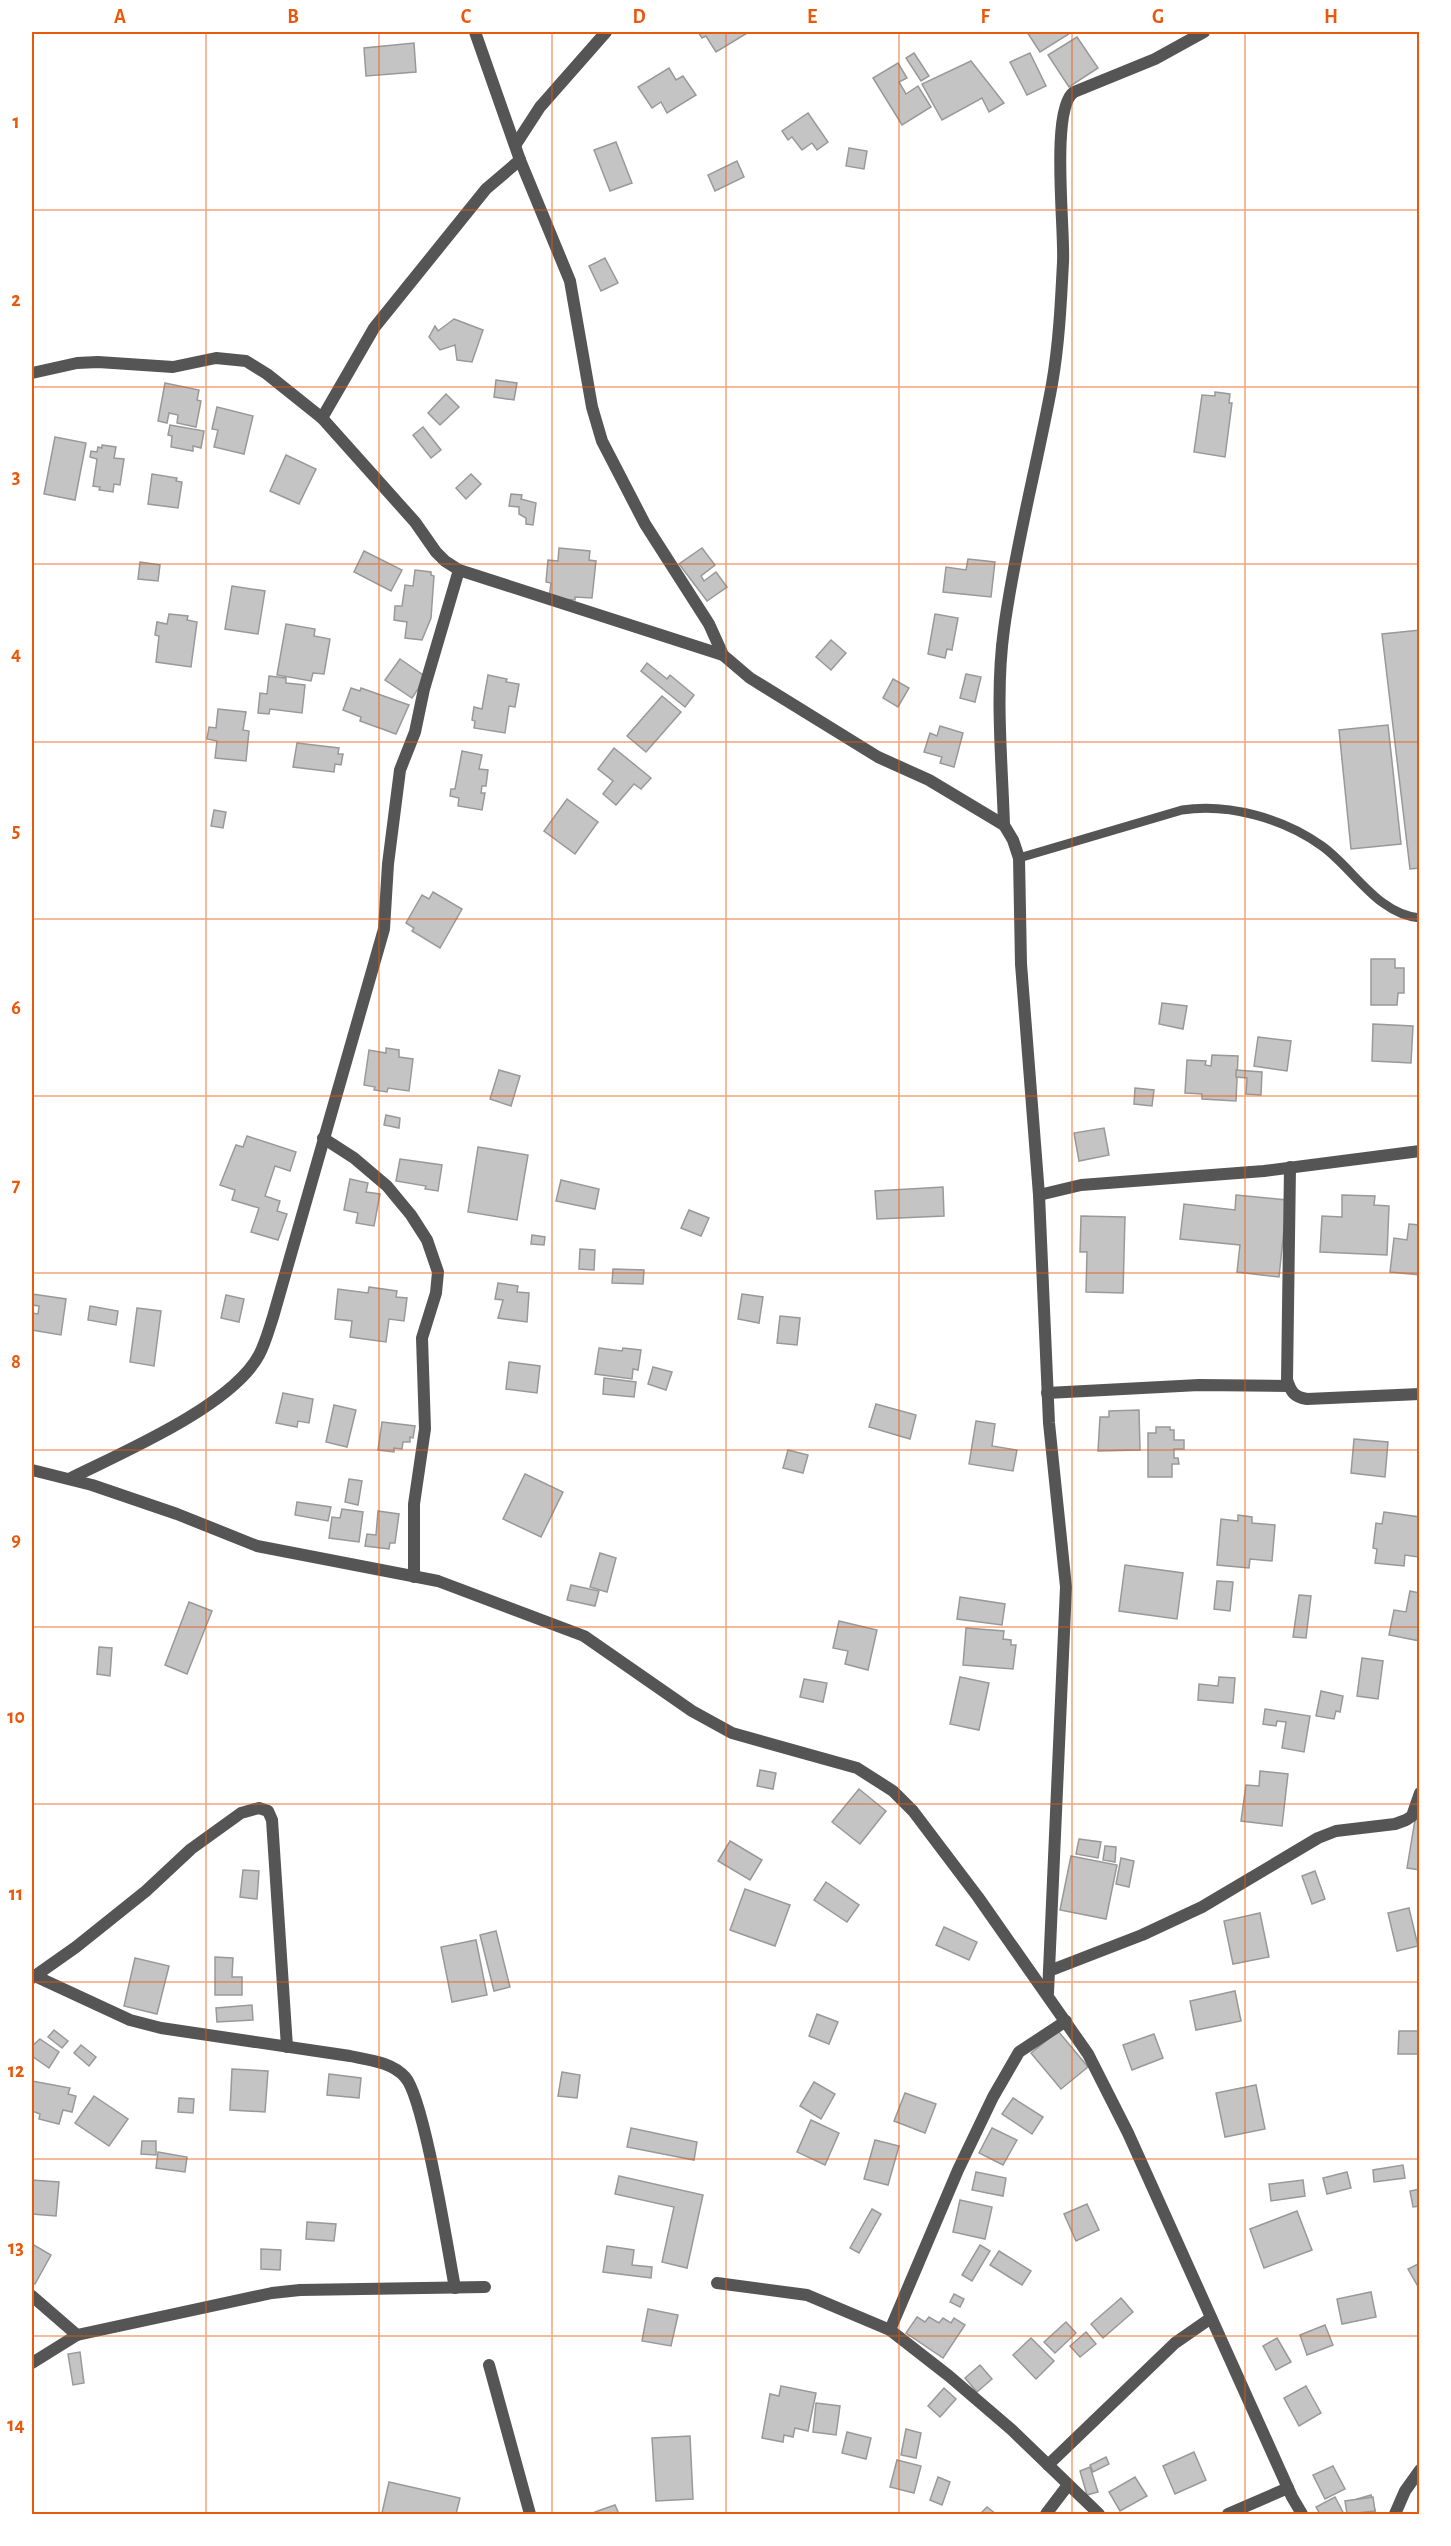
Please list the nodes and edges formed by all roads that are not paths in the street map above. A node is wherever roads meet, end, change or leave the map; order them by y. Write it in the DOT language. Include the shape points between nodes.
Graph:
graph roads {
  1 [pos="475,32"];
  2 [pos="606,32"];
  3 [pos="1204,32"];
  4 [pos="516,144"];
  5 [pos="520,160"];
  6 [pos="32,373"];
  7 [pos="322,418"];
  8 [pos="459,570"];
  9 [pos="723,655"];
  10 [pos="1004,825"];
  11 [pos="1019,858"];
  12 [pos="1419,918"];
  13 [pos="323,1138"];
  14 [pos="1419,1151"];
  15 [pos="1290,1167"];
  16 [pos="1039,1195"];
  17 [pos="1289,1386"];
  18 [pos="1047,1393"];
  19 [pos="1419,1394"];
  20 [pos="32,1470"];
  21 [pos="69,1479"];
  22 [pos="414,1576"];
  23 [pos="1419,1793"];
  24 [pos="1049,1971"];
  25 [pos="33,1977"];
  26 [pos="1048,1994"];
  27 [pos="1066,2021"];
  28 [pos="287,2047"];
  29 [pos="717,2283"];
  30 [pos="485,2287"];
  31 [pos="455,2288"];
  32 [pos="32,2296"];
  33 [pos="1211,2318"];
  34 [pos="890,2330"];
  35 [pos="77,2335"];
  36 [pos="32,2363"];
  37 [pos="489,2365"];
  38 [pos="1047,2465"];
  39 [pos="1419,2470"];
  40 [pos="1068,2485"];
  41 [pos="1288,2488"];
  42 [pos="530,2514"];
  43 [pos="1046,2514"];
  44 [pos="1099,2514"];
  45 [pos="1228,2514"];
  46 [pos="1302,2514"];
  47 [pos="1395,2514"];
  1 -- 4 [label="street"];
  2 -- 4 [label="street" via="540,107"];
  3 -- 10 [label="street" via="1155,59 1074,93 1064,112 1060,152 1064,251 1061,308 1052,382 1012,576 1001,657"];
  4 -- 5 [label="street"];
  5 -- 7 [label="street" via="486,189 374,328"];
  5 -- 9 [label="street" via="570,281 592,407 602,441 645,524 709,624"];
  6 -- 7 [label="street" via="77,363 173,367 205,359 246,361"];
  7 -- 8 [label="street" via="415,522 436,552"];
  8 -- 9 [label="street"];
  8 -- 13 [label="street" via="424,689 416,732 400,770 384,929"];
  9 -- 10 [label="street" via="759,685 878,757 928,780"];
  10 -- 11 [label="street"];
  11 -- 12 [label="lane" via="1182,810 1229,809 1278,824 1312,840 1389,907"];
  11 -- 16 [label="street" via="1021,964"];
  13 -- 21 [label="street" via="258,1357 228,1391 185,1419"];
  13 -- 22 [label="street" via="387,1186 427,1240 438,1272 436,1293 422,1338 424,1429 414,1504"];
  14 -- 15 [label="street"];
  15 -- 16 [label="street" via="1081,1185"];
  15 -- 17 [label="street"];
  16 -- 18 [label="street"];
  17 -- 18 [label="street" via="1200,1385"];
  17 -- 19 [label="street" via="1297,1397 1307,1399"];
  18 -- 24 [label="street" via="1066,1587"];
  20 -- 21 [label="street"];
  21 -- 22 [label="street" via="177,1514 257,1546"];
  22 -- 26 [label="street" via="438,1581 584,1636 692,1711 732,1733 857,1768 893,1791 928,1830"];
  23 -- 24 [label="street" via="1417,1806 1406,1820 1336,1831 1318,1838 1202,1907"];
  24 -- 26 [label="street"];
  25 -- 28 [label="street" via="130,2020"];
  25 -- 28 [label="street" via="146,1892 191,1850 241,1813 259,1808 268,1811 272,1820"];
  26 -- 27 [label="street"];
  27 -- 33 [label="street" via="1088,2054 1128,2133"];
  27 -- 34 [label="street" via="1018,2052 958,2170"];
  28 -- 31 [label="street" via="375,2061 407,2078 423,2124"];
  29 -- 34 [label="street" via="807,2295"];
  30 -- 31 [label="street"];
  31 -- 35 [label="street" via="272,2293"];
  32 -- 35 [label="street"];
  33 -- 38 [label="street" via="1175,2343"];
  33 -- 41 [label="street"];
  34 -- 38 [label="street" via="949,2376"];
  35 -- 36 [label="street"];
  37 -- 42 [label="street"];
  38 -- 40 [label="street"];
  39 -- 47 [label="street"];
  40 -- 43 [label="street"];
  40 -- 44 [label="street"];
  41 -- 45 [label="street"];
  41 -- 46 [label="street"];
}
